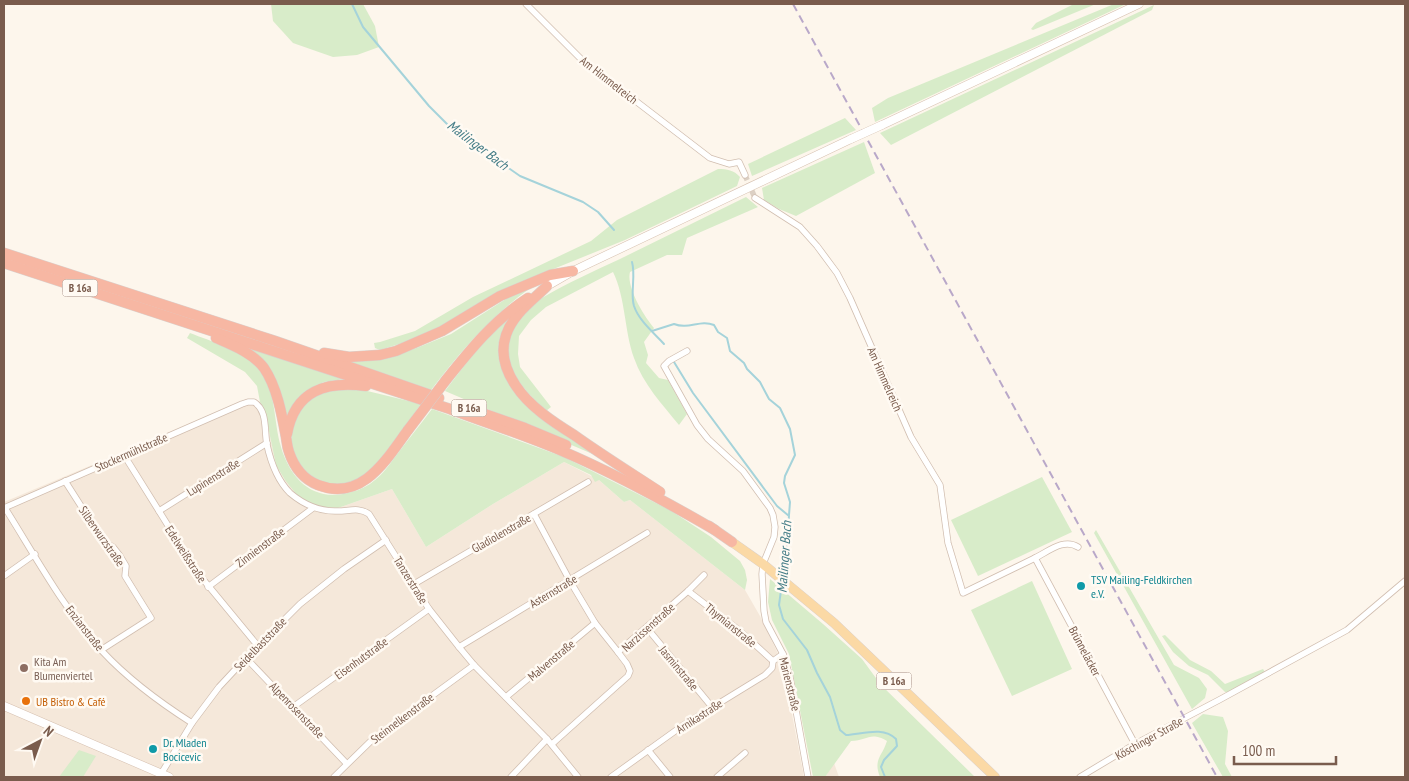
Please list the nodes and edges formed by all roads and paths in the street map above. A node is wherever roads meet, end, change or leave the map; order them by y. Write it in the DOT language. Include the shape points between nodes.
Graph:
graph roads {
  1 [pos="526,4"];
  2 [pos="1139,4"];
  3 [pos="745,175"];
  4 [pos="755,198"];
  5 [pos="4,253"];
  6 [pos="4,263"];
  7 [pos="573,271"];
  8 [pos="547,286"];
  9 [pos="155,312"];
  10 [pos="275,341"];
  11 [pos="686,351"];
  12 [pos="387,388"];
  13 [pos="259,405"];
  14 [pos="286,438"];
  15 [pos="267,443"];
  16 [pos="124,455"];
  17 [pos="65,481"];
  18 [pos="588,482"];
  19 [pos="657,490"];
  20 [pos="4,508"];
  21 [pos="313,508"];
  22 [pos="159,511"];
  23 [pos="534,514"];
  24 [pos="715,530"];
  25 [pos="647,533"];
  26 [pos="386,540"];
  27 [pos="732,542"];
  28 [pos="1078,547"];
  29 [pos="35,554"];
  30 [pos="1035,558"];
  31 [pos="763,564"];
  32 [pos="704,575"];
  33 [pos="4,576"];
  34 [pos="570,581"];
  35 [pos="1405,581"];
  36 [pos="414,584"];
  37 [pos="208,587"];
  38 [pos="688,591"];
  39 [pos="429,609"];
  40 [pos="596,624"];
  41 [pos="646,628"];
  42 [pos="258,646"];
  43 [pos="459,647"];
  44 [pos="101,650"];
  45 [pos="618,652"];
  46 [pos="783,654"];
  47 [pos="246,658"];
  48 [pos="773,661"];
  49 [pos="474,665"];
  50 [pos="506,697"];
  51 [pos="4,706"];
  52 [pos="293,706"];
  53 [pos="712,707"];
  54 [pos="192,723"];
  55 [pos="549,741"];
  56 [pos="1135,744"];
  57 [pos="648,750"];
  58 [pos="745,753"];
  59 [pos="346,764"];
  60 [pos="158,775"];
  61 [pos="334,777"];
  62 [pos="511,777"];
  63 [pos="578,777"];
  64 [pos="611,777"];
  65 [pos="670,777"];
  66 [pos="716,777"];
  67 [pos="808,777"];
  68 [pos="994,777"];
  69 [pos="1080,777"];
  1 -- 3 [label="street, Am Himmelreich" via="581,59 710,158 729,164 739,162"];
  2 -- 7 [label="main road, bridge"];
  4 -- 30 [label="street, Am Himmelreich" via="800,227 837,273 911,436 940,485 948,543 963,592"];
  5 -- 10 [label="highway, B 16a"];
  6 -- 9 [label="highway, B 16a"];
  7 -- 8 [label="main road"];
  7 -- 10 [label="highway" via="550,275 500,296 442,331 380,355 332,355"];
  8 -- 14 [label="highway, bridge" via="490,328 446,380 385,462 358,485 342,488 320,486 301,474 289,454"];
  8 -- 19 [label="highway" via="510,325 503,357 510,376 516,387 553,421"];
  9 -- 12 [label="highway, B 16a"];
  9 -- 14 [label="highway" via="239,348 263,366 278,403"];
  10 -- 19 [label="highway, B 16a" via="525,428"];
  11 -- 31 [label="street" via="664,366 697,425 743,471 770,508 776,527"];
  12 -- 14 [label="highway" via="340,384 319,389 302,401 288,426"];
  12 -- 24 [label="highway, B 16a" via="562,451"];
  13 -- 15 [label="street, Tanzerstraße"];
  13 -- 16 [label="street, Stockermühlstraße" via="254,402 242,404"];
  15 -- 21 [label="street, Tanzerstraße" via="281,482 302,503"];
  15 -- 22 [label="street, Lupinenstraße"];
  16 -- 17 [label="street, Stockermühlstraße"];
  16 -- 22 [label="street, Edelweißstraße"];
  17 -- 20 [label="street, Stockermühlstraße"];
  17 -- 44 [label="street, Silberwurzstraße" via="104,542 120,556 126,566 125,576 151,618"];
  18 -- 23 [label="street, Gladiolenstraße"];
  19 -- 24 [label="highway, B 16a"];
  20 -- 29 [label="street, Enzianstraße"];
  21 -- 26 [label="street, Tanzerstraße" via="334,512 364,510"];
  21 -- 37 [label="street, Zinnienstraße"];
  22 -- 37 [label="street, Edelweißstraße"];
  23 -- 34 [label="street"];
  23 -- 36 [label="street, Gladiolenstraße"];
  24 -- 27 [label="highway, B 16a"];
  25 -- 34 [label="street, Asternstraße"];
  26 -- 36 [label="street, Tanzerstraße"];
  26 -- 42 [label="street, Seidelbaststraße" via="300,604"];
  27 -- 31 [label="main road, B 16a"];
  28 -- 30 [label="street" via="1066,543"];
  29 -- 33 [label="street"];
  29 -- 44 [label="street, Enzianstraße"];
  30 -- 56 [label="street, Brünneläcker"];
  31 -- 46 [label="street, Marienstraße" via="766,622"];
  31 -- 68 [label="main road, B 16a" via="834,623"];
  32 -- 38 [label="street, Narzissenstraße"];
  34 -- 40 [label="street"];
  34 -- 43 [label="street, Asternstraße"];
  35 -- 56 [label="street, Köschinger Straße" via="1347,630"];
  36 -- 39 [label="street, Tanzerstraße"];
  37 -- 42 [label="street, Edelweißstraße"];
  38 -- 41 [label="street, Narzissenstraße"];
  38 -- 48 [label="street, Thymianstraße"];
  39 -- 43 [label="street, Tanzerstraße"];
  39 -- 52 [label="street, Eisenhutstraße"];
  40 -- 45 [label="street"];
  40 -- 50 [label="street, Malvenstraße"];
  41 -- 45 [label="street, Narzissenstraße"];
  41 -- 53 [label="street, Jasminstraße"];
  42 -- 47 [label="street, Seidelbaststraße"];
  43 -- 49 [label="street, Tanzerstraße"];
  44 -- 54 [label="street, Enzianstraße" via="150,694"];
  45 -- 55 [label="street, Narzissenstraße" via="630,671 628,676"];
  46 -- 48 [label="street, Arnikastraße"];
  46 -- 67 [label="street, Marienstraße"];
  47 -- 52 [label="street, Alpenrosenstraße"];
  47 -- 54 [label="street, Seidelbaststraße" via="219,686"];
  48 -- 53 [label="street, Arnikastraße" via="772,668 765,675"];
  49 -- 50 [label="street, Tanzerstraße"];
  49 -- 59 [label="street, Steinnelkenstraße" via="373,739"];
  50 -- 55 [label="street, Tanzerstraße"];
  51 -- 60 [label="main road"];
  52 -- 59 [label="street, Alpenrosenstraße"];
  53 -- 57 [label="street, Arnikastraße"];
  54 -- 60 [label="street, Seidelbaststraße"];
  55 -- 62 [label="street"];
  55 -- 63 [label="street, Tanzerstraße"];
  56 -- 69 [label="street, Köschinger Straße"];
  57 -- 64 [label="street, Arnikastraße"];
  57 -- 65 [label="street"];
  58 -- 66 [label="street"];
  59 -- 61 [label="street, Steinnelkenstraße"];
}
